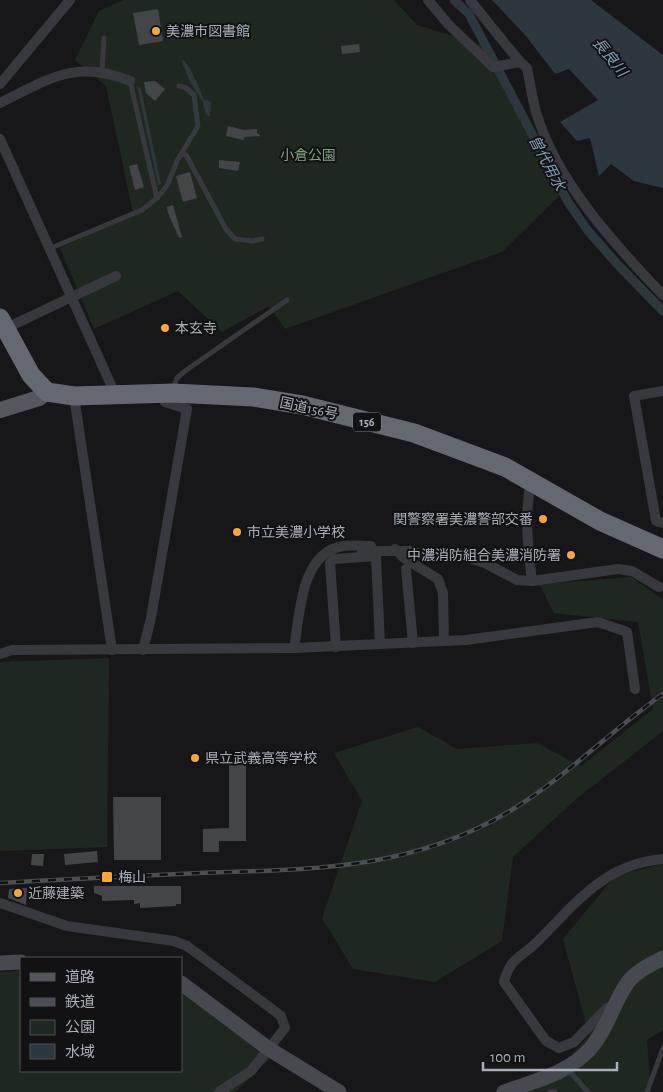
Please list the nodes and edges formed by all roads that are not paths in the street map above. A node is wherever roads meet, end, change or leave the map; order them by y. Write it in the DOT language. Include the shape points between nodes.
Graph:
graph roads {
  1 [pos="70,0"];
  2 [pos="428,0"];
  3 [pos="470,0"];
  4 [pos="104,38"];
  5 [pos="520,62"];
  6 [pos="102,72"];
  7 [pos="130,81"];
  8 [pos="0,84"];
  9 [pos="179,86"];
  10 [pos="0,103"];
  11 [pos="0,138"];
  12 [pos="182,154"];
  13 [pos="157,198"];
  14 [pos="262,239"];
  15 [pos="51,248"];
  16 [pos="116,276"];
  17 [pos="663,295"];
  18 [pos="72,297"];
  19 [pos="287,300"];
  20 [pos="2,326"];
  21 [pos="663,391"];
  22 [pos="47,392"];
  23 [pos="167,393"];
  24 [pos="112,394"];
  25 [pos="74,396"];
  26 [pos="0,410"];
  27 [pos="531,481"];
  28 [pos="663,523"];
  29 [pos="663,549"];
  30 [pos="398,552"];
  31 [pos="361,557"];
  32 [pos="406,569"];
  33 [pos="532,582"];
  34 [pos="659,587"];
  35 [pos="444,641"];
  36 [pos="413,643"];
  37 [pos="380,644"];
  38 [pos="336,646"];
  39 [pos="294,648"];
  40 [pos="112,650"];
  41 [pos="143,650"];
  42 [pos="0,654"];
  43 [pos="635,689"];
  44 [pos="663,859"];
  45 [pos="0,903"];
  46 [pos="663,958"];
  47 [pos="20,962"];
  48 [pos="0,964"];
  49 [pos="182,983"];
  50 [pos="616,1004"];
  51 [pos="663,1048"];
  52 [pos="269,1049"];
  53 [pos="567,1069"];
  54 [pos="219,1092"];
  55 [pos="340,1092"];
  56 [pos="504,1092"];
  57 [pos="550,1092"];
  58 [pos="556,1092"];
  59 [pos="588,1092"];
  60 [pos="647,1092"];
  1 -- 8 [label="street"];
  2 -- 5 [label="street" via="493,67"];
  3 -- 5 [label="street"];
  4 -- 6 [label="lane"];
  5 -- 17 [label="street" via="527,68 536,112 548,143 585,207"];
  6 -- 7 [label="street"];
  6 -- 10 [label="street" via="61,73"];
  7 -- 13 [label="lane"];
  9 -- 12 [label="lane" via="194,95 199,118 198,126"];
  11 -- 15 [label="street"];
  12 -- 13 [label="lane" via="168,186"];
  12 -- 14 [label="lane" via="186,155 226,229 235,239"];
  13 -- 15 [label="lane" via="142,210"];
  15 -- 18 [label="street"];
  16 -- 18 [label="street"];
  18 -- 20 [label="street"];
  18 -- 24 [label="street" via="112,386"];
  19 -- 23 [label="lane" via="185,371"];
  20 -- 22 [label="highway" via="31,375"];
  21 -- 28 [label="street" via="634,396 656,521"];
  22 -- 25 [label="highway, 国道156号 / 156"];
  22 -- 26 [label="main road" via="39,398"];
  23 -- 24 [label="highway, 国道156号 / 156"];
  23 -- 27 [label="highway, 国道156号 / 156" via="221,394 302,405 414,433 479,456"];
  23 -- 41 [label="street" via="165,402 187,409"];
  24 -- 25 [label="highway, 国道156号 / 156"];
  25 -- 40 [label="street"];
  27 -- 29 [label="highway, 国道156号 / 156" via="600,521"];
  27 -- 33 [label="street" via="526,537"];
  30 -- 31 [label="street" via="362,552"];
  30 -- 33 [label="street" via="412,551 426,557 466,557 517,580"];
  30 -- 35 [label="street" via="438,579 443,593"];
  30 -- 39 [label="street" via="394,548 370,545 342,546 324,555 307,579"];
  31 -- 37 [label="street" via="376,556"];
  31 -- 38 [label="street" via="334,559 330,563"];
  32 -- 36 [label="street"];
  33 -- 34 [label="street" via="618,569 632,571"];
  35 -- 36 [label="street"];
  35 -- 43 [label="street" via="598,622 627,632"];
  36 -- 37 [label="street"];
  37 -- 38 [label="street"];
  38 -- 39 [label="street"];
  39 -- 41 [label="street"];
  40 -- 41 [label="street"];
  40 -- 42 [label="street" via="12,650"];
  44 -- 50 [label="street" via="645,860 623,868 592,888 574,902 534,946 508,965 504,982 546,1041 560,1048 574,1042 607,1008"];
  45 -- 52 [label="street" via="66,926 174,941 187,946 281,1016 285,1028"];
  46 -- 50 [label="street" via="629,982"];
  47 -- 48 [label="street"];
  49 -- 52 [label="street"];
  50 -- 53 [label="street" via="589,1050"];
  51 -- 60 [label="lane"];
  52 -- 54 [label="street" via="250,1071"];
  52 -- 55 [label="street"];
  53 -- 56 [label="street"];
  53 -- 59 [label="lane"];
  57 -- 58 [label="lane"];
}
